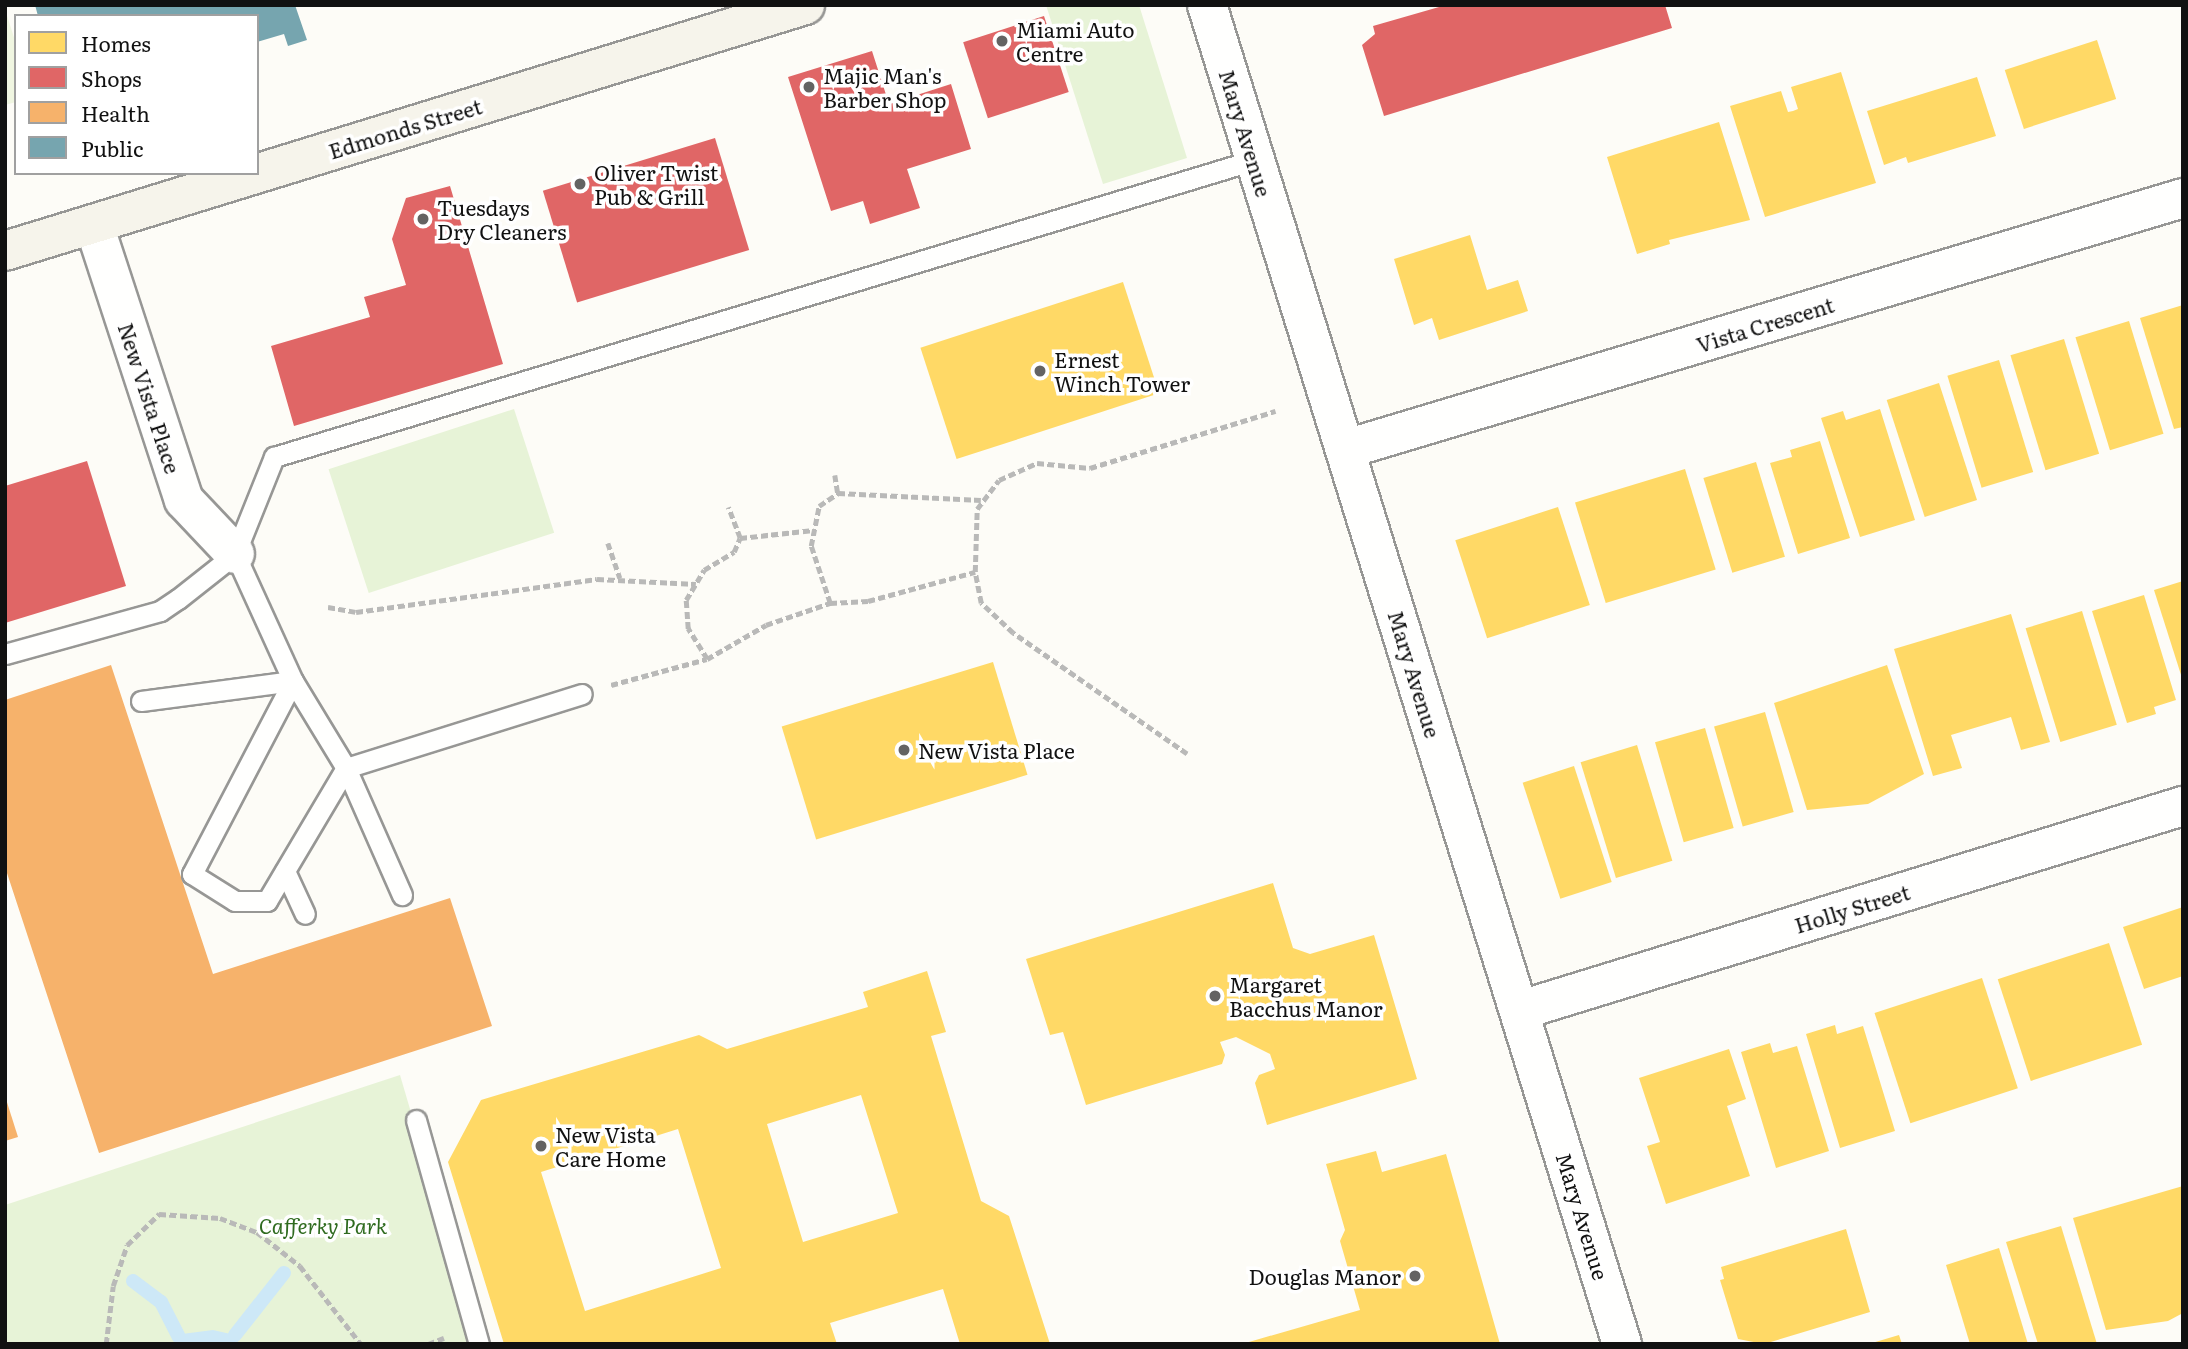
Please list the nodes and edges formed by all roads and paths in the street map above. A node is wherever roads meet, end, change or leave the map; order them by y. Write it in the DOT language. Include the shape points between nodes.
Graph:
graph roads {
  1 [pos="805,5"];
  2 [pos="1207,5"];
  3 [pos="1254,160"];
  4 [pos="259,174"];
  5 [pos="255,175"];
  6 [pos="2183,198"];
  7 [pos="93,225"];
  8 [pos="5,251"];
  9 [pos="1275,411"];
  10 [pos="1346,449"];
  11 [pos="835,475"];
  12 [pos="838,493"];
  13 [pos="981,500"];
  14 [pos="728,507"];
  15 [pos="814,530"];
  16 [pos="740,538"];
  17 [pos="607,542"];
  18 [pos="235,554"];
  19 [pos="975,572"];
  20 [pos="620,578"];
  21 [pos="696,584"];
  22 [pos="830,603"];
  23 [pos="328,607"];
  24 [pos="5,654"];
  25 [pos="707,659"];
  26 [pos="293,681"];
  27 [pos="582,694"];
  28 [pos="141,701"];
  29 [pos="1187,754"];
  30 [pos="346,768"];
  31 [pos="2183,806"];
  32 [pos="285,871"];
  33 [pos="402,895"];
  34 [pos="305,914"];
  35 [pos="1521,1010"];
  36 [pos="416,1120"];
  37 [pos="106,1344"];
  38 [pos="362,1344"];
  39 [pos="479,1344"];
  40 [pos="1622,1344"];
  1 -- 4 [label="street, Edmonds Street"];
  2 -- 3 [label="street, Mary Avenue"];
  3 -- 10 [label="street, Mary Avenue"];
  3 -- 18 [label="lane" via="274,457"];
  5 -- 7 [label="street, Edmonds Street"];
  6 -- 10 [label="street, Vista Crescent"];
  7 -- 8 [label="street, Edmonds Street"];
  7 -- 18 [label="street, New Vista Place" via="184,500"];
  9 -- 13 [label="path" via="1090,468 1037,463 999,480"];
  10 -- 35 [label="street, Mary Avenue"];
  11 -- 12 [label="path"];
  12 -- 13 [label="path"];
  12 -- 15 [label="path" via="819,506"];
  13 -- 19 [label="path"];
  14 -- 16 [label="path"];
  15 -- 16 [label="path"];
  15 -- 22 [label="path" via="811,546"];
  16 -- 21 [label="path" via="734,552 704,570"];
  17 -- 20 [label="path"];
  18 -- 24 [label="lane" via="160,611"];
  18 -- 26 [label="lane"];
  19 -- 22 [label="path" via="868,601"];
  19 -- 29 [label="path" via="981,603 1013,633"];
  20 -- 21 [label="path"];
  20 -- 23 [label="path" via="356,612"];
  21 -- 25 [label="path" via="686,600 688,629"];
  22 -- 25 [label="path" via="766,625"];
  25 -- 27 [label="path"];
  26 -- 28 [label="lane"];
  26 -- 30 [label="lane"];
  26 -- 32 [label="lane" via="192,874 235,901 267,901"];
  27 -- 30 [label="lane"];
  30 -- 32 [label="lane"];
  30 -- 33 [label="lane"];
  31 -- 35 [label="street, Holly Street"];
  32 -- 34 [label="lane"];
  35 -- 40 [label="street, Mary Avenue"];
  36 -- 39 [label="lane"];
  37 -- 38 [label="path" via="113,1286 127,1245 159,1214 220,1218 257,1232 300,1265"];
}
